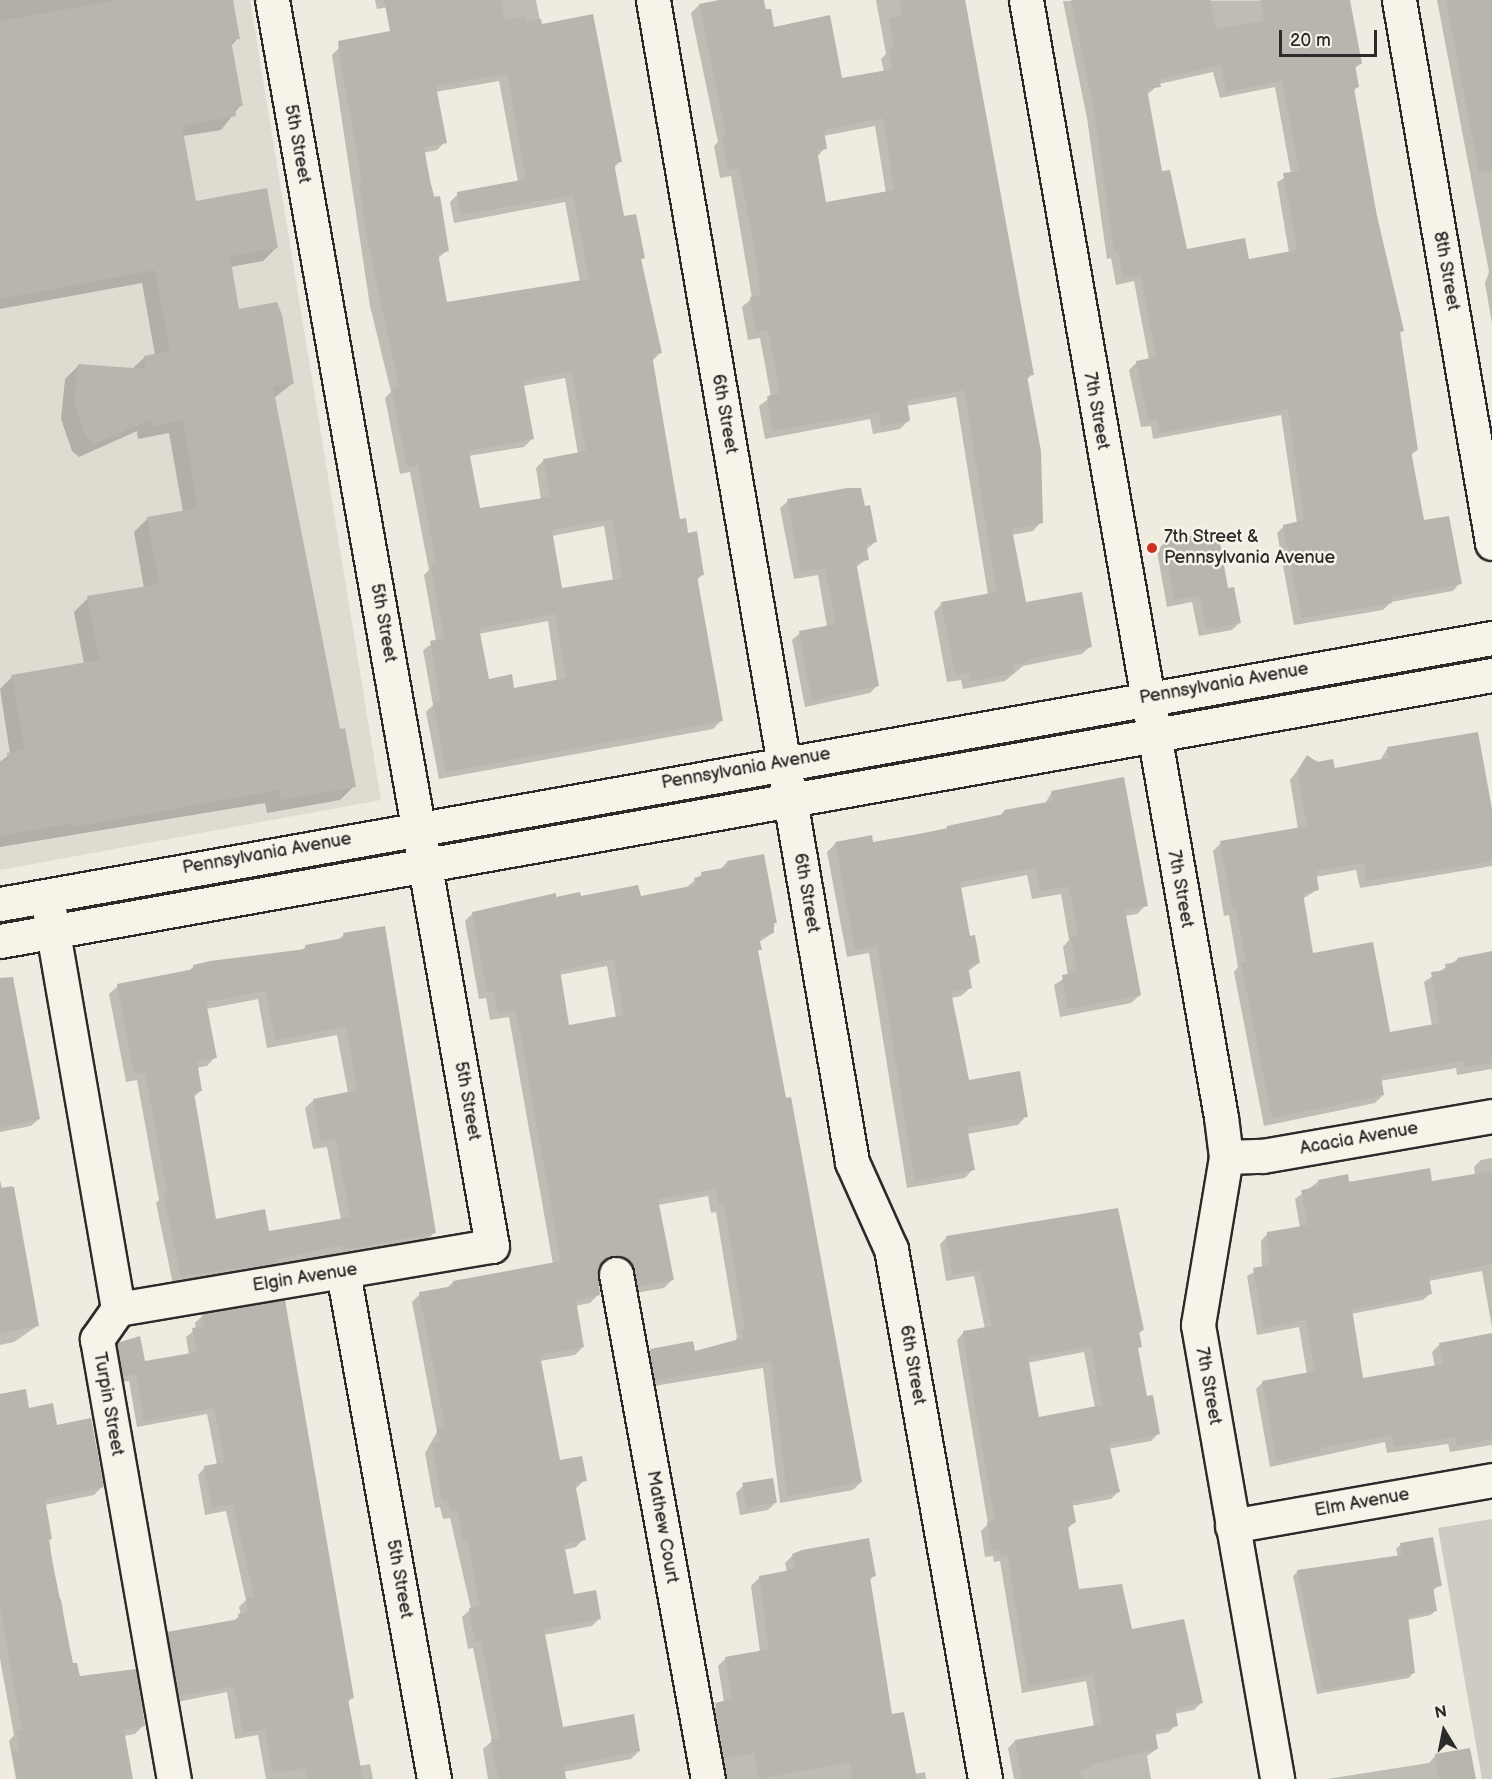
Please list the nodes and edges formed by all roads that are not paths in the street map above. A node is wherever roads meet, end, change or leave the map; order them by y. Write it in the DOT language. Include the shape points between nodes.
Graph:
graph roads {
  1 [pos="272,0"];
  2 [pos="653,0"];
  3 [pos="1026,0"];
  4 [pos="1399,0"];
  5 [pos="1492,543"];
  6 [pos="1492,638"];
  7 [pos="1492,675"];
  8 [pos="1148,698"];
  9 [pos="1154,737"];
  10 [pos="783,762"];
  11 [pos="790,801"];
  12 [pos="419,827"];
  13 [pos="425,866"];
  14 [pos="46,893"];
  15 [pos="0,904"];
  16 [pos="52,932"];
  17 [pos="0,941"];
  18 [pos="1492,1116"];
  19 [pos="1226,1157"];
  20 [pos="492,1245"];
  21 [pos="343,1272"];
  22 [pos="616,1274"];
  23 [pos="118,1309"];
  24 [pos="1492,1480"];
  25 [pos="1232,1526"];
  26 [pos="174,1779"];
  27 [pos="434,1779"];
  28 [pos="708,1779"];
  29 [pos="985,1779"];
  30 [pos="1277,1779"];
  1 -- 12 [label="street, 5th Street"];
  2 -- 10 [label="street, 6th Street"];
  3 -- 8 [label="street, 7th Street"];
  4 -- 5 [label="street, 8th Street"];
  6 -- 8 [label="street, Pennsylvania Avenue"];
  7 -- 9 [label="street"];
  8 -- 9 [label="street, 7th Street"];
  8 -- 10 [label="street, Pennsylvania Avenue"];
  9 -- 11 [label="street"];
  9 -- 19 [label="street, 7th Street"];
  10 -- 11 [label="street, 6th Street"];
  10 -- 12 [label="street, Pennsylvania Avenue"];
  11 -- 13 [label="street"];
  11 -- 29 [label="street, 6th Street" via="852,1162 891,1249"];
  12 -- 13 [label="street, 5th Street"];
  12 -- 14 [label="street, Pennsylvania Avenue"];
  13 -- 16 [label="street"];
  13 -- 20 [label="street, 5th Street"];
  14 -- 15 [label="street, Pennsylvania Avenue"];
  14 -- 16 [label="street"];
  16 -- 17 [label="street"];
  16 -- 23 [label="street"];
  18 -- 19 [label="street, Acacia Avenue" via="1263,1156"];
  19 -- 25 [label="street, 7th Street" via="1198,1325"];
  20 -- 21 [label="street, Elgin Avenue"];
  21 -- 23 [label="street, Elgin Avenue"];
  21 -- 27 [label="street, 5th Street"];
  22 -- 28 [label="street, Mathew Court"];
  23 -- 26 [label="street, Turpin Street" via="97,1339"];
  24 -- 25 [label="street, Elm Avenue"];
  25 -- 30 [label="street, 7th Street"];
}
